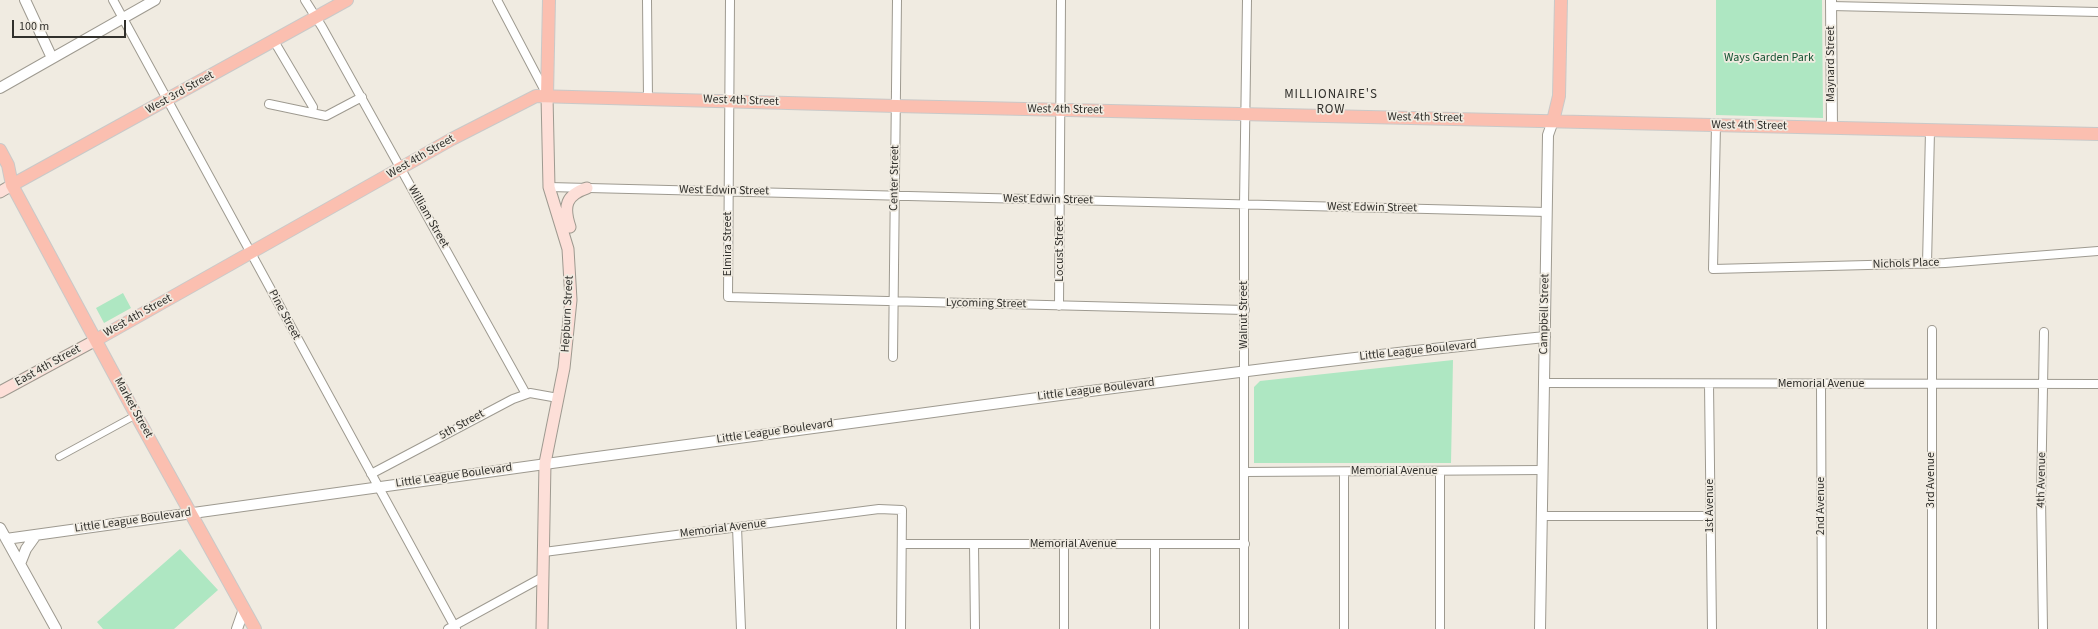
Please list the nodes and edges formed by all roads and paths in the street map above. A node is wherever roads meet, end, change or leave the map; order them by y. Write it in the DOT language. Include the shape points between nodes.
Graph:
graph roads {
  1 [pos="25,0"];
  2 [pos="113,0"];
  3 [pos="155,0"];
  4 [pos="305,0"];
  5 [pos="347,0"];
  6 [pos="497,0"];
  7 [pos="549,0"];
  8 [pos="647,0"];
  9 [pos="730,0"];
  10 [pos="897,0"];
  11 [pos="1061,0"];
  12 [pos="1247,0"];
  13 [pos="1561,0"];
  14 [pos="1831,3"];
  15 [pos="2098,12"];
  16 [pos="316,17"];
  17 [pos="122,18"];
  18 [pos="274,41"];
  19 [pos="52,58"];
  20 [pos="0,88"];
  21 [pos="547,96"];
  22 [pos="362,97"];
  23 [pos="648,98"];
  24 [pos="167,100"];
  25 [pos="729,101"];
  26 [pos="270,104"];
  27 [pos="896,106"];
  28 [pos="1060,110"];
  29 [pos="312,113"];
  30 [pos="1246,114"];
  31 [pos="1553,121"];
  32 [pos="1716,125"];
  33 [pos="1832,128"];
  34 [pos="1930,131"];
  35 [pos="2098,134"];
  36 [pos="0,150"];
  37 [pos="401,169"];
  38 [pos="0,173"];
  39 [pos="12,186"];
  40 [pos="549,187"];
  41 [pos="587,188"];
  42 [pos="0,192"];
  43 [pos="728,192"];
  44 [pos="895,196"];
  45 [pos="1060,200"];
  46 [pos="1244,205"];
  47 [pos="1547,212"];
  48 [pos="568,249"];
  49 [pos="2098,251"];
  50 [pos="251,254"];
  51 [pos="1927,264"];
  52 [pos="728,297"];
  53 [pos="894,302"];
  54 [pos="1059,306"];
  55 [pos="1245,310"];
  56 [pos="1932,330"];
  57 [pos="2044,332"];
  58 [pos="1545,337"];
  59 [pos="96,340"];
  60 [pos="893,357"];
  61 [pos="1244,371"];
  62 [pos="1544,383"];
  63 [pos="1931,383"];
  64 [pos="1709,384"];
  65 [pos="1821,384"];
  66 [pos="2043,384"];
  67 [pos="2098,384"];
  68 [pos="0,392"];
  69 [pos="526,394"];
  70 [pos="558,398"];
  71 [pos="136,415"];
  72 [pos="60,457"];
  73 [pos="545,463"];
  74 [pos="1543,470"];
  75 [pos="1440,471"];
  76 [pos="1245,472"];
  77 [pos="1344,472"];
  78 [pos="371,474"];
  79 [pos="377,487"];
  80 [pos="192,513"];
  81 [pos="1542,516"];
  82 [pos="1710,516"];
  83 [pos="737,527"];
  84 [pos="0,528"];
  85 [pos="36,535"];
  86 [pos="6,539"];
  87 [pos="902,544"];
  88 [pos="974,544"];
  89 [pos="1064,544"];
  90 [pos="1155,544"];
  91 [pos="1245,544"];
  92 [pos="544,552"];
  93 [pos="20,564"];
  94 [pos="543,577"];
  95 [pos="244,610"];
  96 [pos="452,628"];
  97 [pos="56,629"];
  98 [pos="237,629"];
  99 [pos="255,629"];
  100 [pos="542,629"];
  101 [pos="741,629"];
  102 [pos="901,629"];
  103 [pos="975,629"];
  104 [pos="1064,629"];
  105 [pos="1155,629"];
  106 [pos="1244,629"];
  107 [pos="1344,629"];
  108 [pos="1440,629"];
  109 [pos="1540,629"];
  110 [pos="1712,629"];
  111 [pos="1822,629"];
  112 [pos="1932,629"];
  113 [pos="2043,629"];
  1 -- 19 [label="street"];
  2 -- 17 [label="street, Pine Street"];
  3 -- 17 [label="street"];
  4 -- 16 [label="street, William Street"];
  5 -- 16 [label="main road, West 3rd Street"];
  6 -- 21 [label="street"];
  7 -- 21 [label="main road, Hepburn Street"];
  8 -- 23 [label="street"];
  9 -- 25 [label="street, Elmira Street"];
  10 -- 27 [label="street, Center Street"];
  11 -- 28 [label="street, Locust Street"];
  12 -- 30 [label="street, Walnut Street"];
  13 -- 31 [label="main road, Campbell Street" via="1559,96"];
  14 -- 15 [label="street"];
  14 -- 33 [label="street, Maynard Street"];
  16 -- 18 [label="main road, West 3rd Street"];
  16 -- 22 [label="street, William Street"];
  17 -- 19 [label="street"];
  17 -- 24 [label="street, Pine Street"];
  18 -- 24 [label="main road, West 3rd Street"];
  18 -- 29 [label="street" via="313,107"];
  19 -- 20 [label="street"];
  21 -- 23 [label="main road, West 4th Street"];
  21 -- 37 [label="main road, West 4th Street" via="525,100"];
  21 -- 40 [label="main road, Hepburn Street"];
  22 -- 29 [label="street" via="326,116"];
  22 -- 37 [label="street, William Street"];
  23 -- 25 [label="main road, West 4th Street"];
  24 -- 39 [label="main road, West 3rd Street"];
  24 -- 50 [label="street, Pine Street"];
  25 -- 27 [label="main road, West 4th Street"];
  25 -- 43 [label="street, Elmira Street"];
  26 -- 29 [label="street"];
  27 -- 28 [label="main road, West 4th Street"];
  27 -- 44 [label="street, Center Street"];
  28 -- 30 [label="main road, West 4th Street"];
  28 -- 45 [label="street, Locust Street"];
  30 -- 31 [label="main road, West 4th Street"];
  30 -- 46 [label="street, Walnut Street"];
  31 -- 32 [label="main road, West 4th Street"];
  31 -- 47 [label="street, Campbell Street" via="1548,135"];
  32 -- 33 [label="main road, West 4th Street"];
  32 -- 51 [label="street, Nichols Place" via="1713,269"];
  33 -- 34 [label="main road, West 4th Street"];
  34 -- 35 [label="main road, West 4th Street"];
  34 -- 51 [label="street"];
  36 -- 39 [label="main road, Market Street" via="8,165"];
  37 -- 50 [label="main road, West 4th Street"];
  37 -- 69 [label="street, William Street"];
  38 -- 39 [label="main road, Market Street"];
  39 -- 42 [label="main road"];
  39 -- 59 [label="main road, Market Street"];
  40 -- 41 [label="street, West Edwin Street"];
  40 -- 48 [label="main road, Hepburn Street"];
  41 -- 43 [label="street, West Edwin Street"];
  41 -- 48 [label="main road" via="573,194 568,202 566,214 571,232"];
  43 -- 44 [label="street, West Edwin Street"];
  43 -- 52 [label="street, Elmira Street"];
  44 -- 45 [label="street, West Edwin Street"];
  44 -- 53 [label="street, Center Street"];
  45 -- 46 [label="street, West Edwin Street"];
  45 -- 54 [label="street, Locust Street"];
  46 -- 47 [label="street, West Edwin Street"];
  46 -- 55 [label="street, Walnut Street"];
  47 -- 58 [label="street, Campbell Street"];
  48 -- 70 [label="main road, Hepburn Street" via="570,317"];
  49 -- 51 [label="street, Nichols Place"];
  50 -- 59 [label="main road, West 4th Street"];
  50 -- 78 [label="street, Pine Street"];
  52 -- 53 [label="street, Lycoming Street"];
  53 -- 54 [label="street, Lycoming Street"];
  53 -- 60 [label="street, Center Street"];
  54 -- 55 [label="street, Lycoming Street"];
  55 -- 61 [label="street, Walnut Street"];
  56 -- 63 [label="street, 3rd Avenue"];
  57 -- 66 [label="street, 4th Avenue"];
  58 -- 61 [label="street, Little League Boulevard"];
  58 -- 62 [label="street, Campbell Street"];
  59 -- 68 [label="main road, East 4th Street"];
  59 -- 71 [label="main road, Market Street"];
  61 -- 73 [label="street, Little League Boulevard"];
  61 -- 76 [label="street, Walnut Street"];
  62 -- 64 [label="street, Memorial Avenue"];
  62 -- 74 [label="street, Campbell Street"];
  63 -- 65 [label="street, Memorial Avenue"];
  63 -- 66 [label="street, Memorial Avenue"];
  63 -- 112 [label="street, 3rd Avenue"];
  64 -- 65 [label="street, Memorial Avenue"];
  64 -- 82 [label="street, 1st Avenue"];
  65 -- 111 [label="street, 2nd Avenue"];
  66 -- 67 [label="street, Memorial Avenue"];
  66 -- 113 [label="street, 4th Avenue"];
  69 -- 70 [label="street, 5th Street"];
  69 -- 78 [label="street, 5th Street" via="495,407"];
  70 -- 73 [label="main road, Hepburn Street"];
  71 -- 72 [label="street"];
  71 -- 80 [label="main road, Market Street"];
  73 -- 79 [label="street, Little League Boulevard"];
  73 -- 92 [label="main road, Hepburn Street"];
  74 -- 75 [label="street, Memorial Avenue"];
  74 -- 81 [label="street, Campbell Street"];
  75 -- 77 [label="street, Memorial Avenue"];
  75 -- 108 [label="street"];
  76 -- 77 [label="street, Memorial Avenue"];
  76 -- 91 [label="street, Walnut Street"];
  77 -- 107 [label="street"];
  78 -- 79 [label="street, Pine Street"];
  79 -- 80 [label="street, Little League Boulevard"];
  79 -- 96 [label="street, Pine Street"];
  80 -- 85 [label="street, Little League Boulevard"];
  80 -- 95 [label="main road, Market Street"];
  81 -- 82 [label="street"];
  81 -- 109 [label="street, Campbell Street"];
  82 -- 110 [label="street, 1st Avenue"];
  83 -- 87 [label="street, Memorial Avenue" via="879,509 902,510"];
  83 -- 92 [label="street, Memorial Avenue"];
  83 -- 101 [label="street"];
  84 -- 86 [label="street"];
  85 -- 86 [label="street, Little League Boulevard"];
  85 -- 93 [label="street" via="26,548"];
  86 -- 93 [label="street"];
  87 -- 88 [label="street, Memorial Avenue"];
  87 -- 102 [label="street"];
  88 -- 89 [label="street, Memorial Avenue"];
  88 -- 103 [label="street"];
  89 -- 90 [label="street, Memorial Avenue"];
  89 -- 104 [label="street"];
  90 -- 91 [label="street, Memorial Avenue"];
  90 -- 105 [label="street"];
  91 -- 106 [label="street, Walnut Street"];
  92 -- 94 [label="main road, Hepburn Street"];
  93 -- 97 [label="street"];
  94 -- 96 [label="street"];
  94 -- 100 [label="main road, Hepburn Street"];
  95 -- 98 [label="street"];
  95 -- 99 [label="main road, Market Street"];
}
